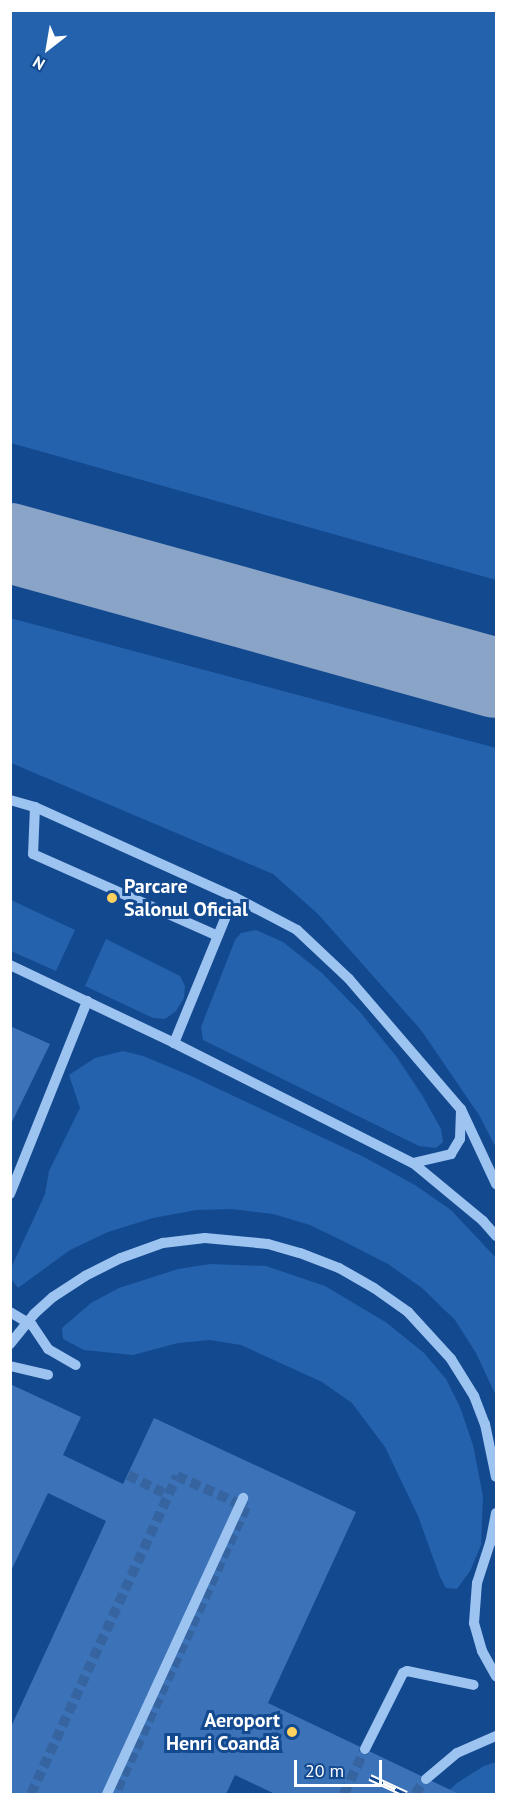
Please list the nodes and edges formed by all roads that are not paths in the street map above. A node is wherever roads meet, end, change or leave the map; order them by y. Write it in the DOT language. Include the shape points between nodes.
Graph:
graph roads {
  1 [pos="10,800"];
  2 [pos="34,807"];
  3 [pos="234,897"];
  4 [pos="218,936"];
  5 [pos="10,965"];
  6 [pos="87,1001"];
  7 [pos="174,1043"];
  8 [pos="461,1109"];
  9 [pos="413,1163"];
  10 [pos="496,1184"];
  11 [pos="10,1194"];
  12 [pos="496,1236"];
  13 [pos="10,1312"];
  14 [pos="10,1344"];
  15 [pos="76,1365"];
  16 [pos="10,1366"];
  17 [pos="48,1375"];
  18 [pos="496,1477"];
  19 [pos="243,1498"];
  20 [pos="496,1513"];
  21 [pos="496,1676"];
  22 [pos="474,1685"];
  23 [pos="496,1736"];
  24 [pos="365,1749"];
  25 [pos="426,1779"];
  26 [pos="107,1794"];
  1 -- 2 [label="street"];
  2 -- 3 [label="street"];
  2 -- 4 [label="street" via="33,854"];
  3 -- 4 [label="street"];
  3 -- 8 [label="street" via="297,930 349,980"];
  4 -- 7 [label="street"];
  5 -- 6 [label="street"];
  6 -- 7 [label="street"];
  6 -- 11 [label="street"];
  7 -- 9 [label="street"];
  8 -- 9 [label="street" via="460,1139 451,1154"];
  8 -- 10 [label="street"];
  9 -- 12 [label="street"];
  13 -- 15 [label="street" via="32,1325 48,1350"];
  14 -- 18 [label="street, bridge" via="53,1297 121,1258 163,1243 205,1238 268,1244 339,1268 408,1312 451,1359 474,1396 485,1424"];
  16 -- 17 [label="street"];
  19 -- 26 [label="street"];
  20 -- 21 [label="street" via="477,1583 474,1623 482,1651"];
  22 -- 24 [label="street" via="403,1673"];
  23 -- 25 [label="street" via="457,1753"];
}
